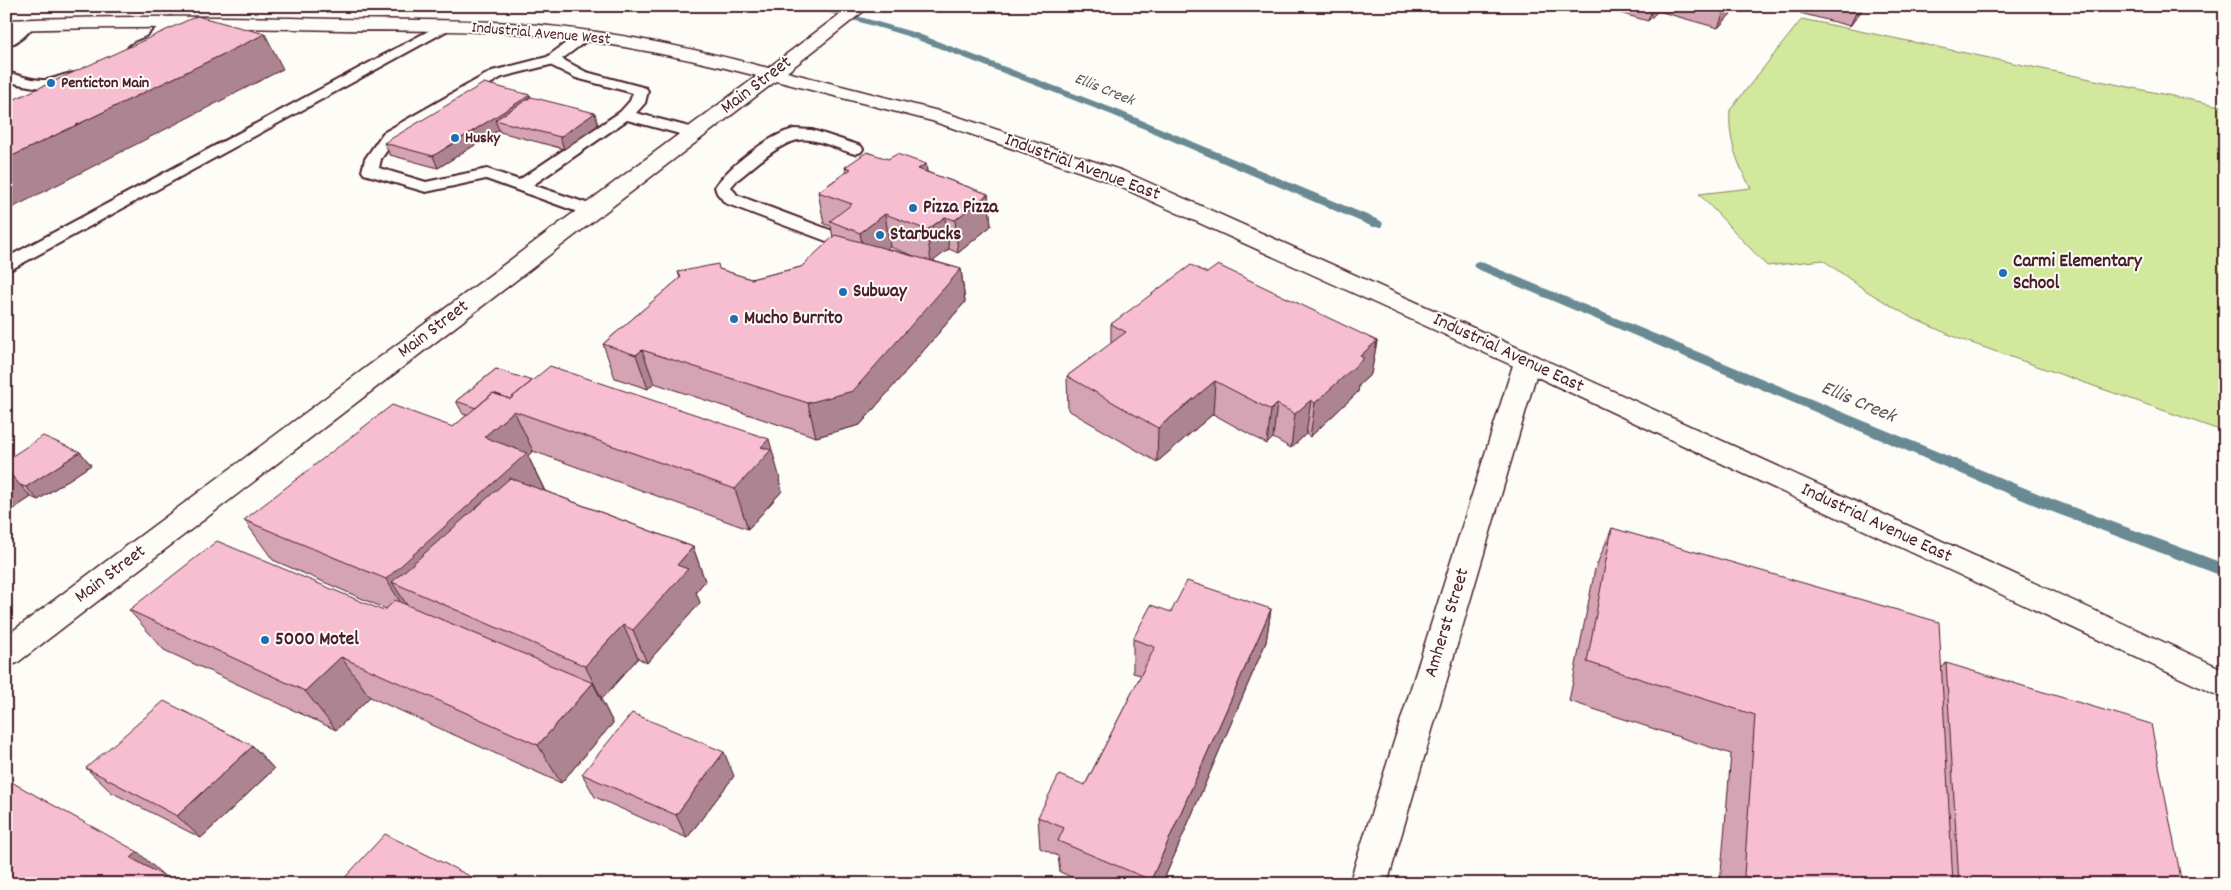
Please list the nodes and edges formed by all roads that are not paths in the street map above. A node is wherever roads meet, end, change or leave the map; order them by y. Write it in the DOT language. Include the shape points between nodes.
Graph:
graph roads {
  1 [pos="862,6"];
  2 [pos="172,21"];
  3 [pos="235,22"];
  4 [pos="28,24"];
  5 [pos="6,25"];
  6 [pos="444,26"];
  7 [pos="584,36"];
  8 [pos="212,39"];
  9 [pos="6,42"];
  10 [pos="125,53"];
  11 [pos="552,60"];
  12 [pos="89,69"];
  13 [pos="772,75"];
  14 [pos="6,76"];
  15 [pos="624,115"];
  16 [pos="694,133"];
  17 [pos="855,149"];
  18 [pos="520,186"];
  19 [pos="592,211"];
  20 [pos="872,252"];
  21 [pos="6,265"];
  22 [pos="1527,362"];
  23 [pos="6,654"];
  24 [pos="2225,686"];
  25 [pos="1368,884"];
  1 -- 13 [label="street, Main Street"];
  2 -- 3 [label="street, Industrial Avenue West"];
  2 -- 4 [label="street, Industrial Avenue West"];
  2 -- 10 [label="lane" via="152,40"];
  3 -- 6 [label="street, Industrial Avenue West"];
  3 -- 8 [label="lane"];
  4 -- 5 [label="street, Industrial Avenue West"];
  4 -- 9 [label="lane"];
  6 -- 7 [label="street, Industrial Avenue West" via="511,28"];
  6 -- 21 [label="lane"];
  7 -- 11 [label="lane"];
  7 -- 13 [label="street, Industrial Avenue West" via="713,59"];
  11 -- 15 [label="lane" via="581,75 641,91 638,103"];
  11 -- 18 [label="lane" via="497,74 389,136 373,159 370,171 426,187 487,174"];
  12 -- 14 [label="lane" via="63,82 42,86"];
  13 -- 16 [label="street, Main Street"];
  13 -- 22 [label="street, Industrial Avenue East" via="939,117 1115,176"];
  15 -- 16 [label="lane"];
  15 -- 18 [label="lane"];
  16 -- 19 [label="street, Main Street"];
  17 -- 20 [label="lane" via="812,135 794,134 731,176 723,188 731,199"];
  18 -- 19 [label="lane"];
  19 -- 23 [label="street, Main Street"];
  22 -- 24 [label="street, Industrial Avenue East"];
  22 -- 25 [label="street, Amherst Street"];
}
